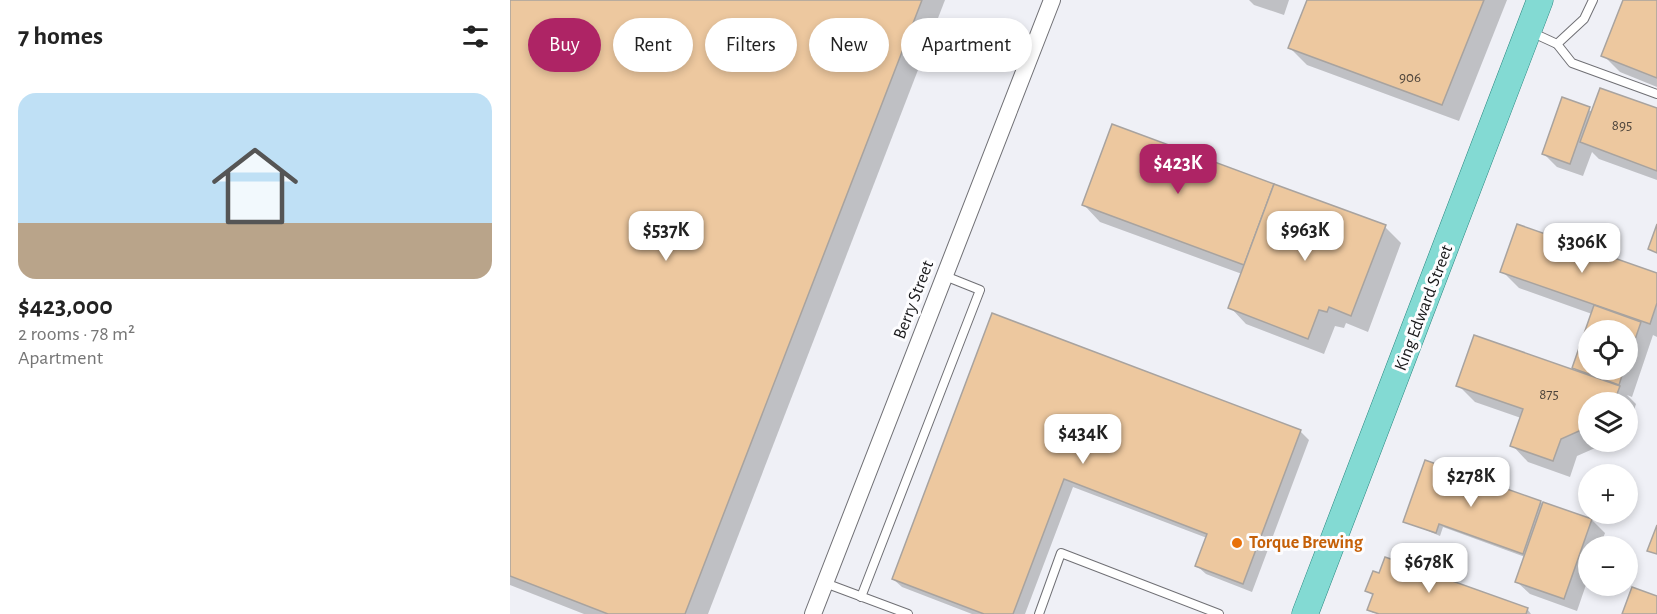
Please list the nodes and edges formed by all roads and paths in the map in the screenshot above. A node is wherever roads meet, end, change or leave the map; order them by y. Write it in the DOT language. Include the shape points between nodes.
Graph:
graph roads {
  1 [pos="1052,0"];
  2 [pos="1540,0"];
  3 [pos="1593,0"];
  4 [pos="1528,32"];
  5 [pos="1557,44"];
  6 [pos="1657,94"];
  7 [pos="945,276"];
  8 [pos="825,584"];
  9 [pos="861,597"];
  10 [pos="813,614"];
  11 [pos="908,614"];
  12 [pos="1039,614"];
  13 [pos="1219,614"];
  14 [pos="1305,614"];
  1 -- 7 [label="street, Berry Street"];
  2 -- 4 [label="main road, King Edward Street"];
  3 -- 5 [label="lane" via="1584,20"];
  4 -- 5 [label="lane"];
  4 -- 14 [label="main road, King Edward Street"];
  5 -- 6 [label="lane" via="1572,63"];
  7 -- 8 [label="street, Berry Street"];
  7 -- 9 [label="lane" via="980,290"];
  8 -- 9 [label="lane"];
  8 -- 10 [label="street, Berry Street"];
  9 -- 11 [label="lane"];
  12 -- 13 [label="lane" via="1061,553"];
}
